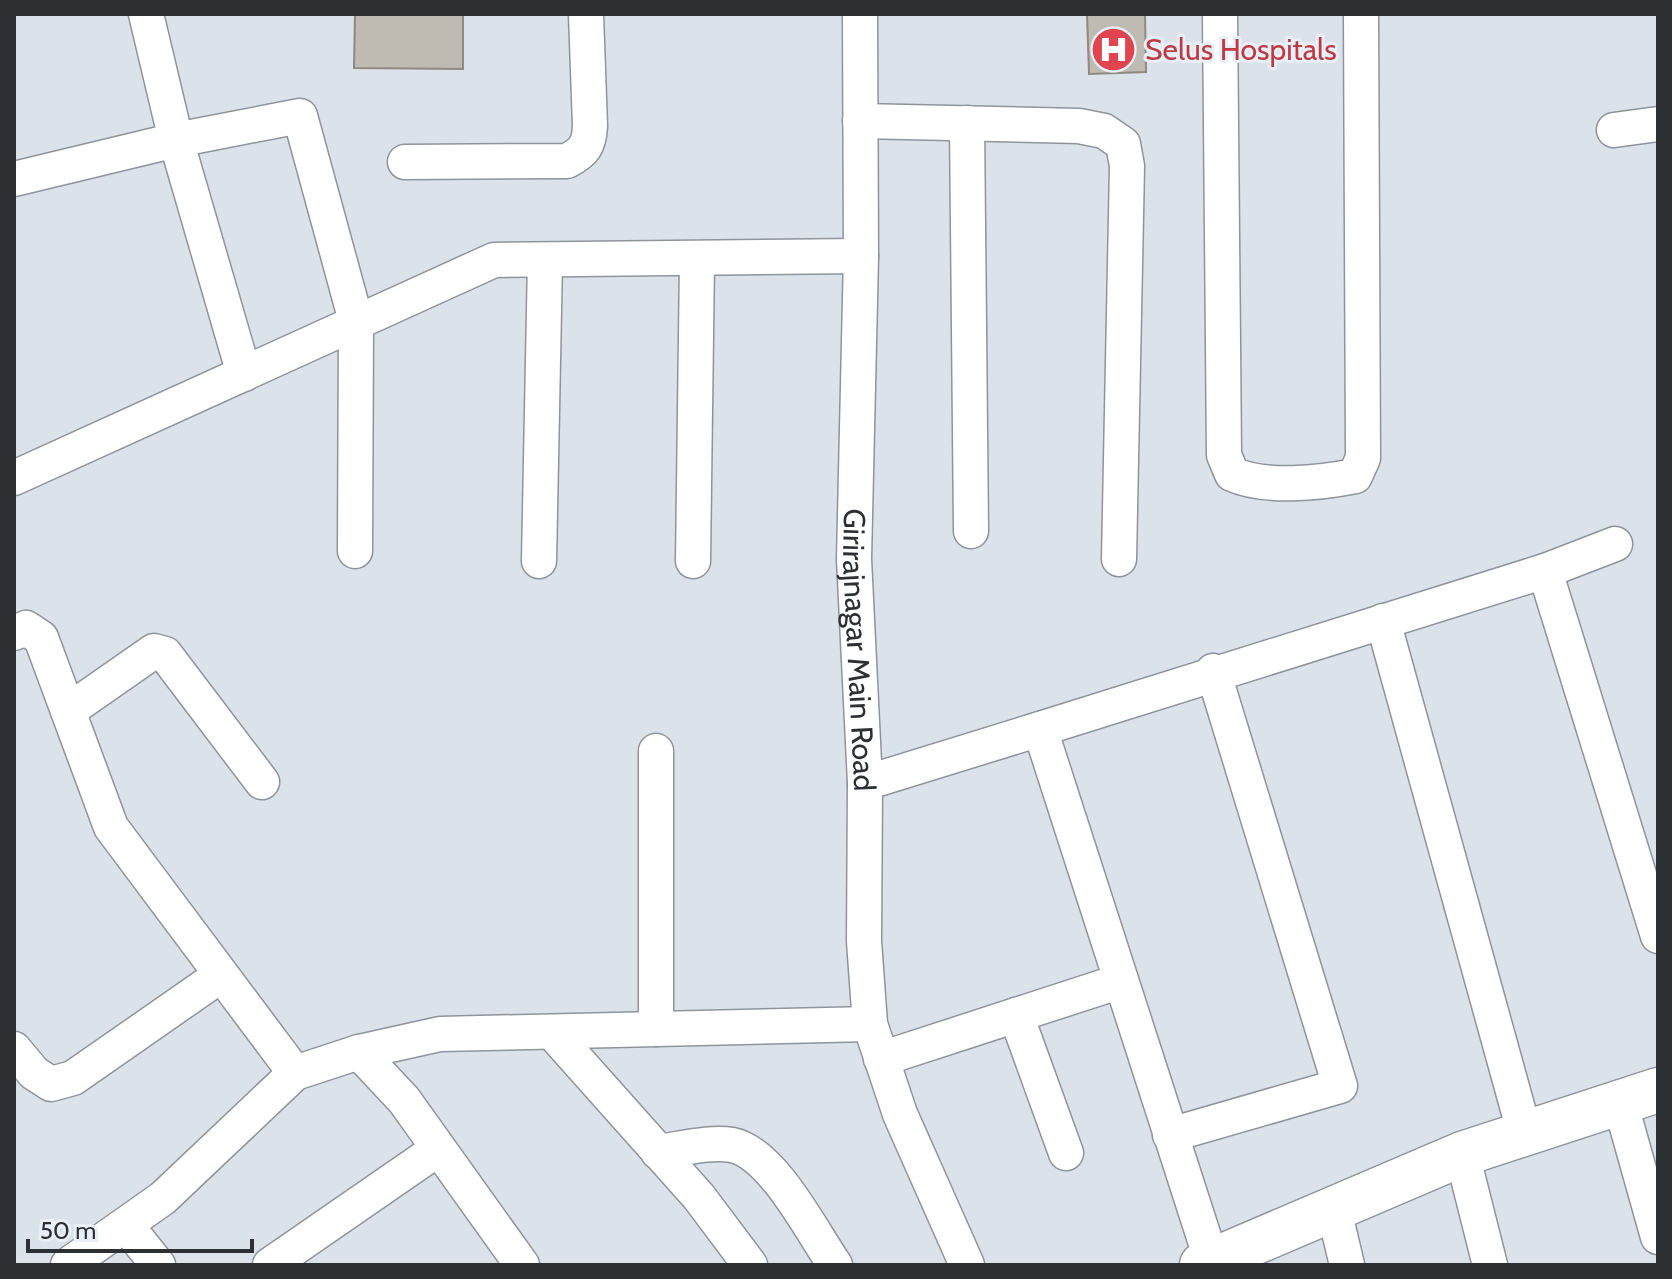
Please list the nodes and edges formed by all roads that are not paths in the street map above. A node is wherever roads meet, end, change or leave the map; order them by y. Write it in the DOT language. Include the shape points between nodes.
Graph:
graph roads {
  1 [pos="146,14"];
  2 [pos="586,14"];
  3 [pos="860,14"];
  4 [pos="1220,14"];
  5 [pos="1361,14"];
  6 [pos="860,121"];
  7 [pos="967,123"];
  8 [pos="1658,124"];
  9 [pos="1614,130"];
  10 [pos="176,140"];
  11 [pos="405,162"];
  12 [pos="14,179"];
  13 [pos="861,256"];
  14 [pos="545,260"];
  15 [pos="697,260"];
  16 [pos="356,321"];
  17 [pos="244,374"];
  18 [pos="14,478"];
  19 [pos="971,531"];
  20 [pos="1615,544"];
  21 [pos="355,551"];
  22 [pos="1119,559"];
  23 [pos="539,561"];
  24 [pos="693,561"];
  25 [pos="1545,571"];
  26 [pos="1383,621"];
  27 [pos="14,633"];
  28 [pos="1213,671"];
  29 [pos="68,711"];
  30 [pos="1040,729"];
  31 [pos="656,751"];
  32 [pos="262,782"];
  33 [pos="865,783"];
  34 [pos="1658,936"];
  35 [pos="221,975"];
  36 [pos="1121,981"];
  37 [pos="1016,1015"];
  38 [pos="870,1024"];
  39 [pos="656,1029"];
  40 [pos="552,1032"];
  41 [pos="14,1049"];
  42 [pos="359,1052"];
  43 [pos="881,1059"];
  44 [pos="295,1073"];
  45 [pos="1639,1096"];
  46 [pos="1524,1131"];
  47 [pos="1170,1135"];
  48 [pos="438,1149"];
  49 [pos="658,1152"];
  50 [pos="1066,1153"];
  51 [pos="1462,1154"];
  52 [pos="1334,1210"];
  53 [pos="126,1225"];
  54 [pos="1658,1237"];
  55 [pos="1209,1264"];
  56 [pos="68,1265"];
  57 [pos="158,1265"];
  58 [pos="270,1265"];
  59 [pos="522,1265"];
  60 [pos="750,1265"];
  61 [pos="835,1265"];
  62 [pos="967,1265"];
  63 [pos="1347,1265"];
  64 [pos="1490,1265"];
  1 -- 10 [label="street"];
  2 -- 11 [label="street" via="590,126 582,153 567,161"];
  3 -- 6 [label="street, Girirajnagar Main Road"];
  4 -- 5 [label="street" via="1224,455 1232,474 1249,481 1355,476 1363,458"];
  6 -- 7 [label="street"];
  6 -- 13 [label="street, Girirajnagar Main Road"];
  7 -- 19 [label="street"];
  7 -- 22 [label="street" via="1079,126 1104,131 1123,144 1127,166"];
  8 -- 9 [label="street"];
  10 -- 12 [label="street"];
  10 -- 16 [label="street" via="300,116"];
  10 -- 17 [label="street"];
  13 -- 15 [label="street"];
  13 -- 33 [label="street, Girirajnagar Main Road" via="854,559"];
  14 -- 15 [label="street"];
  14 -- 16 [label="street" via="494,260"];
  14 -- 23 [label="street"];
  15 -- 24 [label="street"];
  16 -- 17 [label="street"];
  16 -- 21 [label="street"];
  17 -- 18 [label="street"];
  20 -- 25 [label="street"];
  25 -- 26 [label="street"];
  25 -- 34 [label="street"];
  26 -- 28 [label="street"];
  26 -- 46 [label="street"];
  27 -- 29 [label="street" via="26,628 41,638"];
  28 -- 30 [label="street"];
  28 -- 47 [label="street" via="1340,1086"];
  29 -- 32 [label="street" via="154,651 165,654"];
  29 -- 35 [label="street" via="111,827"];
  30 -- 33 [label="street"];
  30 -- 36 [label="street"];
  31 -- 39 [label="street"];
  33 -- 38 [label="street, Girirajnagar Main Road" via="864,941"];
  35 -- 41 [label="street" via="73,1078 51,1084"];
  35 -- 44 [label="street"];
  36 -- 37 [label="street"];
  36 -- 47 [label="street"];
  37 -- 43 [label="street"];
  37 -- 50 [label="street"];
  38 -- 39 [label="street"];
  38 -- 43 [label="street, Girirajnagar Main Road"];
  39 -- 40 [label="street"];
  40 -- 42 [label="street" via="440,1034"];
  40 -- 49 [label="street"];
  42 -- 44 [label="street"];
  42 -- 48 [label="street" via="404,1100"];
  43 -- 62 [label="street, Girirajnagar Main Road"];
  44 -- 53 [label="street" via="163,1198"];
  45 -- 46 [label="street"];
  45 -- 54 [label="street"];
  46 -- 51 [label="street"];
  47 -- 55 [label="street"];
  48 -- 58 [label="street"];
  48 -- 59 [label="street"];
  49 -- 60 [label="street"];
  49 -- 61 [label="street" via="730,1145 750,1151 767,1165"];
  51 -- 52 [label="street"];
  51 -- 64 [label="street"];
  52 -- 55 [label="street"];
  52 -- 63 [label="street"];
  53 -- 56 [label="street"];
  53 -- 57 [label="street"];
}
